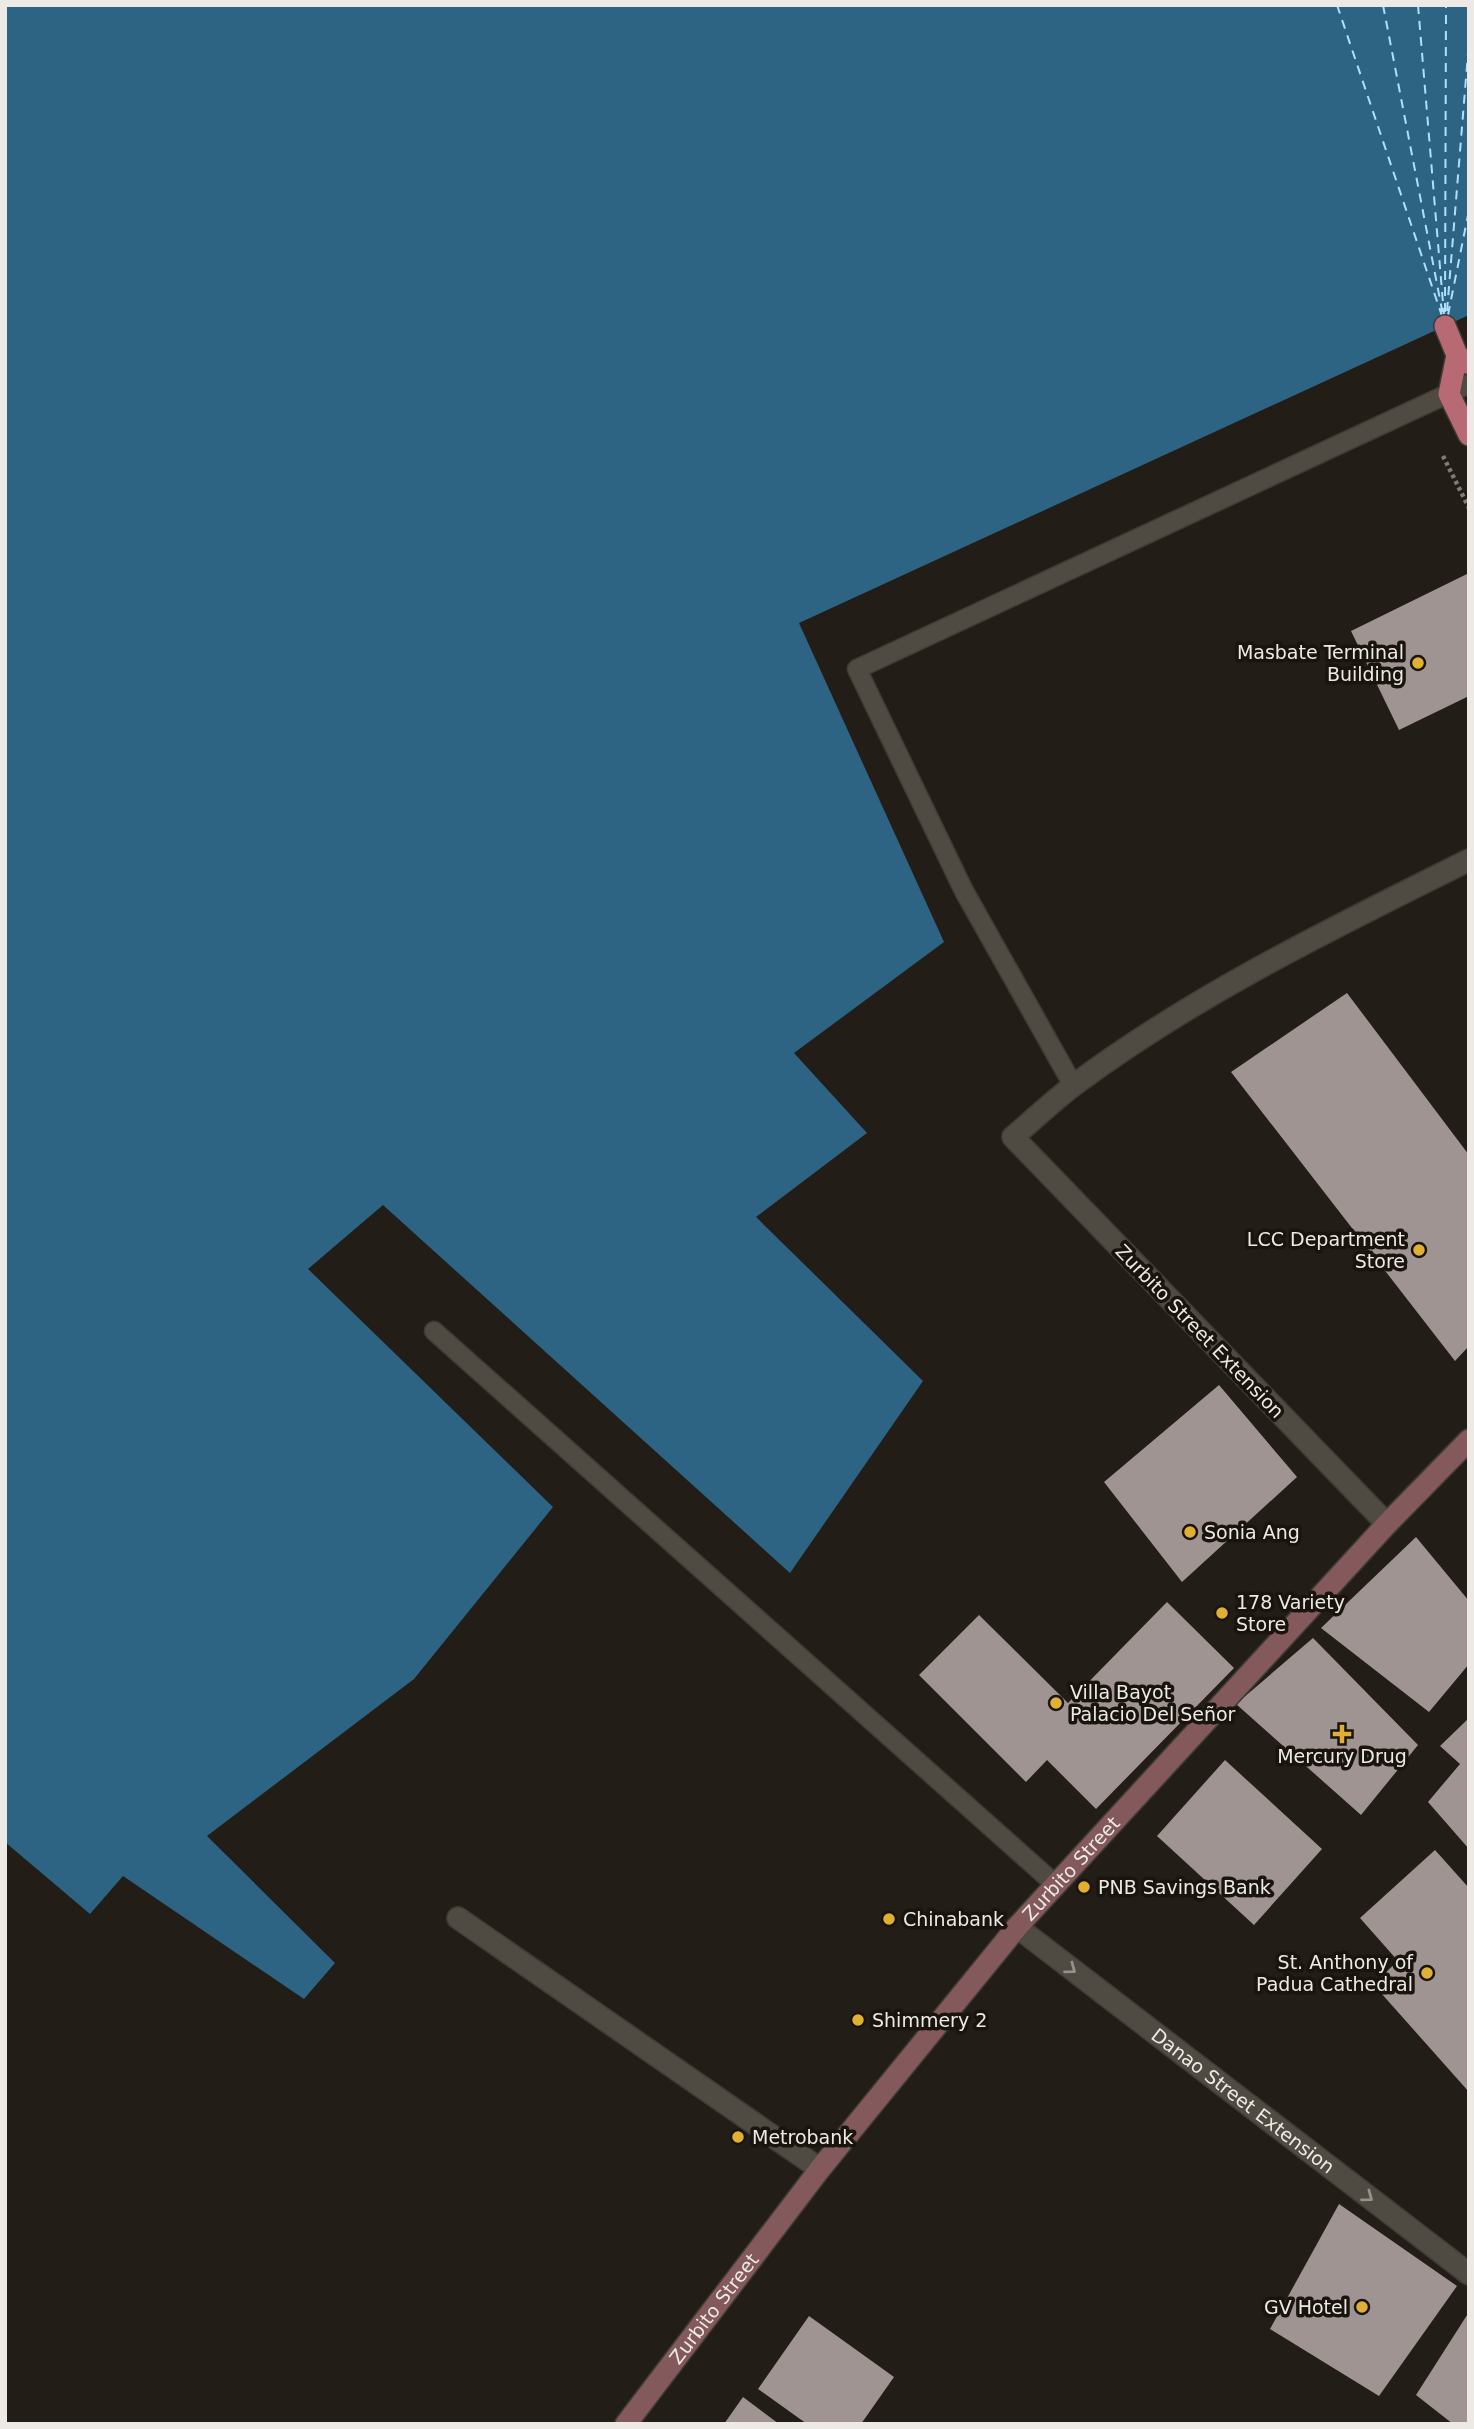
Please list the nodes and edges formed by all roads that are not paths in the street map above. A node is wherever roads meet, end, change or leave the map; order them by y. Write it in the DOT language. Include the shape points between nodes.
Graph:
graph roads {
  1 [pos="1445,327"];
  2 [pos="1463,360"];
  3 [pos="1469,384"];
  4 [pos="1449,394"];
  5 [pos="1469,435"];
  6 [pos="1469,860"];
  7 [pos="1073,1085"];
  8 [pos="434,1331"];
  9 [pos="1469,1440"];
  10 [pos="1387,1524"];
  11 [pos="1056,1885"];
  12 [pos="458,1917"];
  13 [pos="1017,1927"];
  14 [pos="820,2169"];
  15 [pos="1469,2274"];
  16 [pos="626,2424"];
  1 -- 2 [label="main road"];
  2 -- 4 [label="main road"];
  3 -- 4 [label="lane"];
  4 -- 5 [label="main road"];
  4 -- 7 [label="lane" via="857,669 964,891"];
  6 -- 7 [label="street" via="1228,984"];
  7 -- 10 [label="street, Zurbito Street Extension" via="1013,1137"];
  8 -- 11 [label="lane"];
  9 -- 10 [label="street, Zurbito Street"];
  10 -- 11 [label="street, Zurbito Street"];
  11 -- 13 [label="street, Zurbito Street"];
  12 -- 14 [label="street"];
  13 -- 14 [label="street, Zurbito Street"];
  13 -- 15 [label="street, Danao Street Extension, one-way"];
  14 -- 16 [label="street, Zurbito Street"];
}
